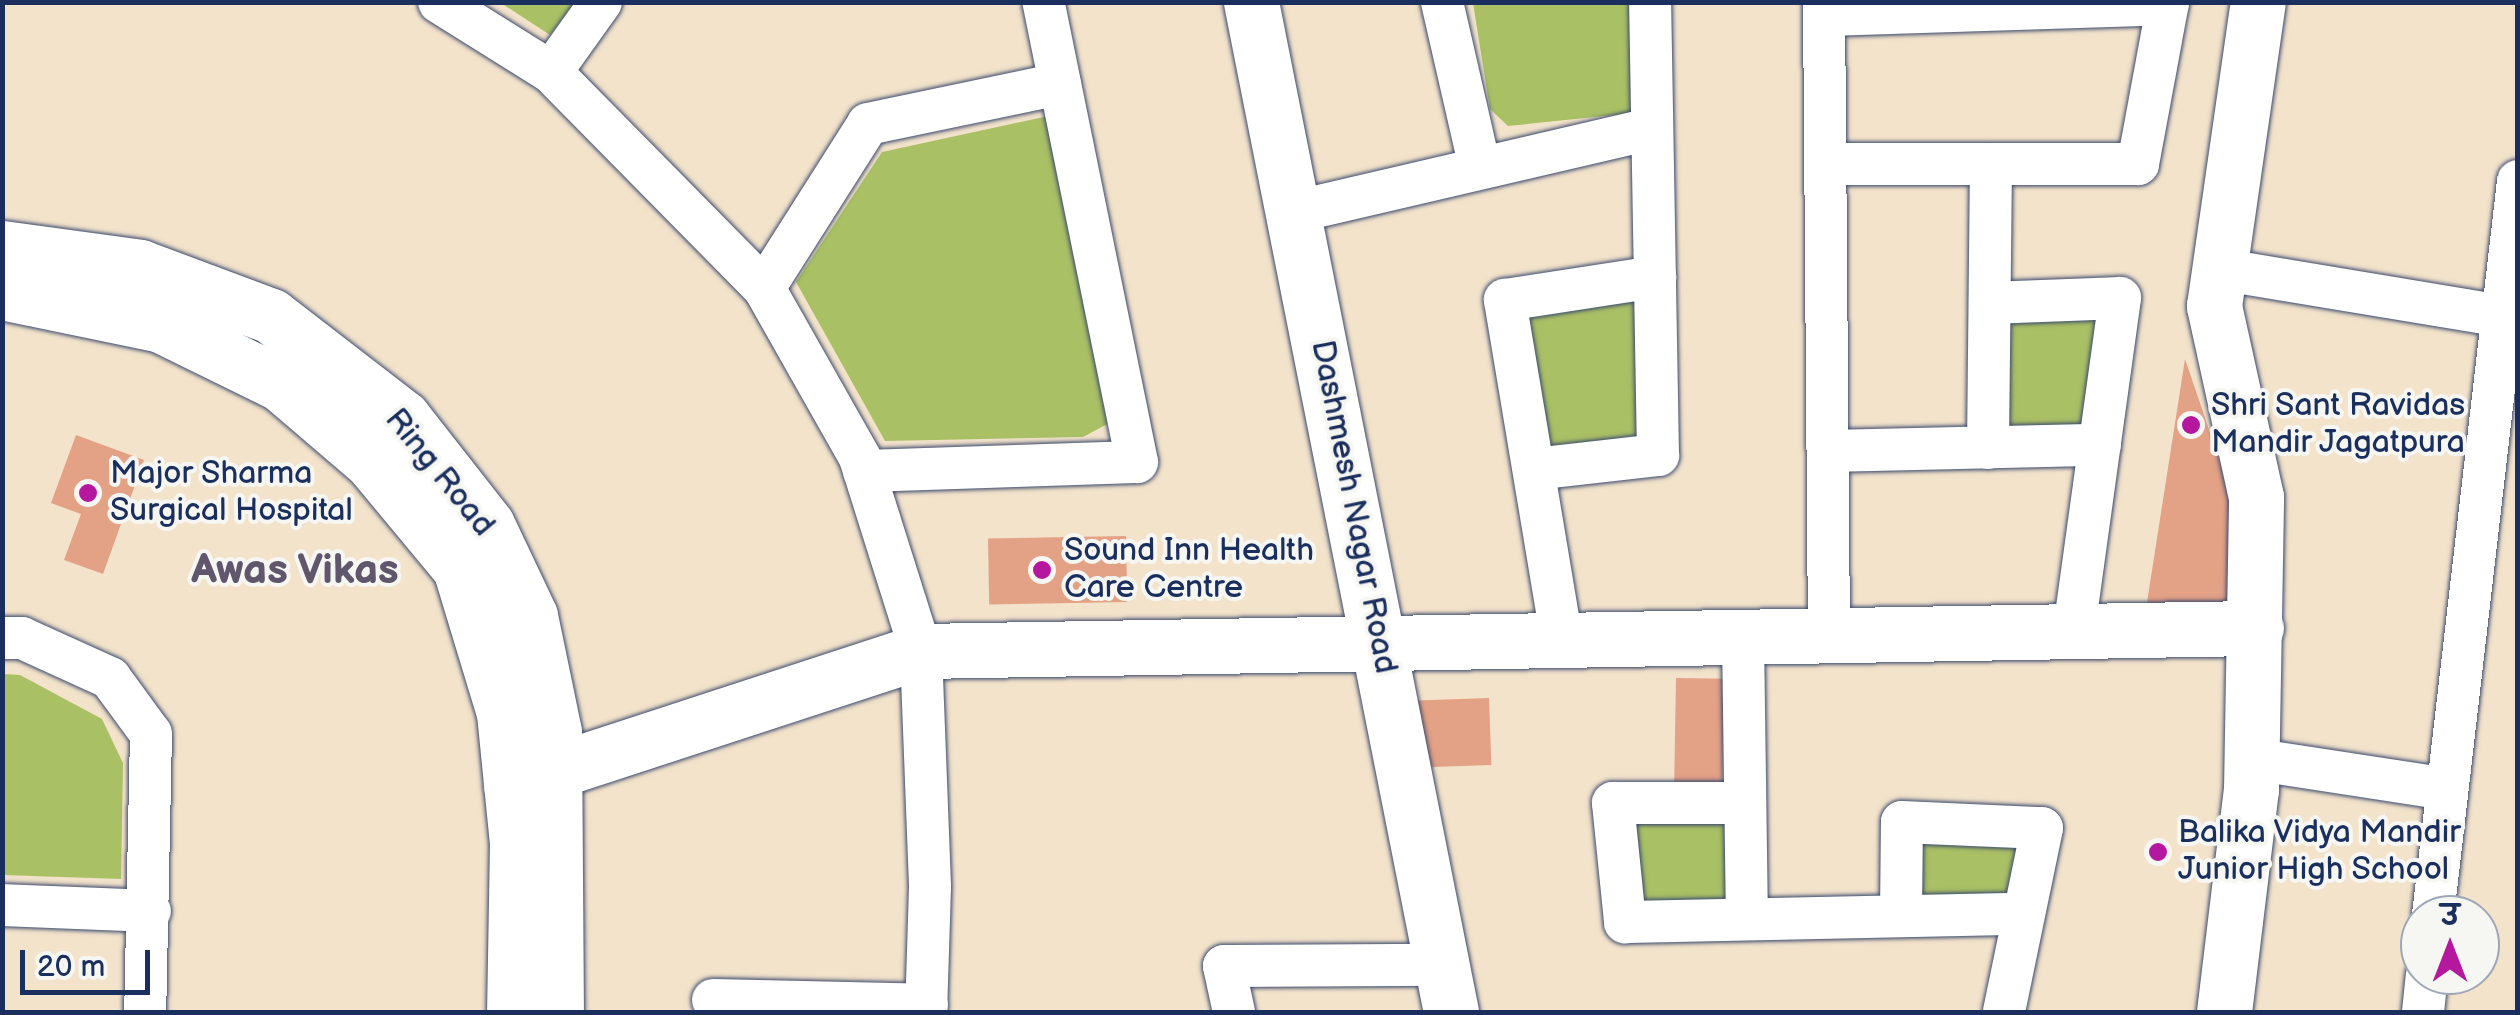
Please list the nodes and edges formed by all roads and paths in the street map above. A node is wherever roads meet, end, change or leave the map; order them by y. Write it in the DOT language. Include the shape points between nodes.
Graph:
graph roads {
  1 [pos="439,2"];
  2 [pos="602,2"];
  3 [pos="1043,2"];
  4 [pos="1252,2"];
  5 [pos="1442,2"];
  6 [pos="1650,2"];
  7 [pos="2258,2"];
  8 [pos="2168,3"];
  9 [pos="1987,5"];
  10 [pos="1824,9"];
  11 [pos="551,72"];
  12 [pos="1060,84"];
  13 [pos="1652,128"];
  14 [pos="1826,164"];
  15 [pos="1991,164"];
  16 [pos="1480,168"];
  17 [pos="2518,182"];
  18 [pos="1294,212"];
  19 [pos="2,248"];
  20 [pos="2218,269"];
  21 [pos="1655,277"];
  22 [pos="764,288"];
  23 [pos="2,292"];
  24 [pos="1990,303"];
  25 [pos="2508,305"];
  26 [pos="2100,445"];
  27 [pos="1988,448"];
  28 [pos="1828,452"];
  29 [pos="1534,469"];
  30 [pos="864,471"];
  31 [pos="2256,628"];
  32 [pos="2074,630"];
  33 [pos="1829,636"];
  34 [pos="1743,637"];
  35 [pos="2,638"];
  36 [pos="1562,641"];
  37 [pos="1381,644"];
  38 [pos="921,651"];
  39 [pos="2251,759"];
  40 [pos="534,779"];
  41 [pos="2447,790"];
  42 [pos="1745,803"];
  43 [pos="2435,895"];
  44 [pos="2,905"];
  45 [pos="150,911"];
  46 [pos="1901,914"];
  47 [pos="2023,914"];
  48 [pos="1747,915"];
  49 [pos="1447,989"];
  50 [pos="713,1000"];
  51 [pos="926,1009"];
  52 [pos="145,1012"];
  53 [pos="514,1012"];
  54 [pos="556,1012"];
  55 [pos="1234,1012"];
  56 [pos="2004,1012"];
  57 [pos="2224,1012"];
  1 -- 11 [label="street"];
  2 -- 11 [label="street"];
  3 -- 12 [label="street"];
  4 -- 18 [label="street, Dashmesh Nagar Road"];
  5 -- 16 [label="street"];
  6 -- 13 [label="street"];
  7 -- 20 [label="street"];
  8 -- 9 [label="street"];
  8 -- 15 [label="street" via="2138,164"];
  9 -- 10 [label="street"];
  10 -- 14 [label="street"];
  11 -- 22 [label="street"];
  12 -- 22 [label="street" via="868,124"];
  12 -- 30 [label="street" via="1138,462"];
  13 -- 16 [label="street"];
  13 -- 21 [label="street"];
  14 -- 15 [label="street"];
  14 -- 28 [label="street"];
  15 -- 24 [label="street"];
  16 -- 18 [label="street"];
  17 -- 25 [label="street"];
  18 -- 37 [label="street, Dashmesh Nagar Road"];
  19 -- 40 [label="street, Ring Road" via="140,266 270,316 403,418 487,525 530,616"];
  20 -- 25 [label="street"];
  20 -- 31 [label="street" via="2214,306 2256,497"];
  21 -- 29 [label="street" via="1658,455"];
  21 -- 29 [label="street" via="1505,300"];
  22 -- 30 [label="street"];
  23 -- 40 [label="street, Ring Road" via="161,325 281,384 372,462 460,568 504,713"];
  24 -- 26 [label="street" via="2120,298"];
  24 -- 27 [label="street"];
  25 -- 41 [label="street"];
  26 -- 27 [label="street"];
  26 -- 32 [label="street"];
  27 -- 28 [label="street"];
  28 -- 33 [label="street"];
  29 -- 36 [label="street"];
  30 -- 38 [label="street"];
  31 -- 32 [label="street"];
  31 -- 39 [label="street"];
  32 -- 33 [label="street"];
  33 -- 34 [label="street"];
  34 -- 36 [label="street"];
  34 -- 42 [label="street"];
  35 -- 45 [label="street" via="22,638 110,678 150,734"];
  36 -- 37 [label="street"];
  37 -- 38 [label="street"];
  37 -- 49 [label="street, Dashmesh Nagar Road"];
  38 -- 40 [label="street"];
  38 -- 51 [label="street" via="930,887"];
  39 -- 41 [label="street"];
  39 -- 57 [label="street"];
  40 -- 53 [label="street, Ring Road" via="517,843"];
  40 -- 54 [label="street, Ring Road"];
  41 -- 43 [label="street"];
  42 -- 48 [label="street"];
  42 -- 48 [label="street" via="1613,803 1624,922"];
  44 -- 45 [label="street"];
  45 -- 52 [label="street"];
  46 -- 47 [label="street"];
  46 -- 47 [label="street" via="1902,822 2042,828"];
  46 -- 48 [label="street"];
  47 -- 56 [label="street"];
  49 -- 55 [label="street" via="1224,966"];
  50 -- 51 [label="street"];
}
